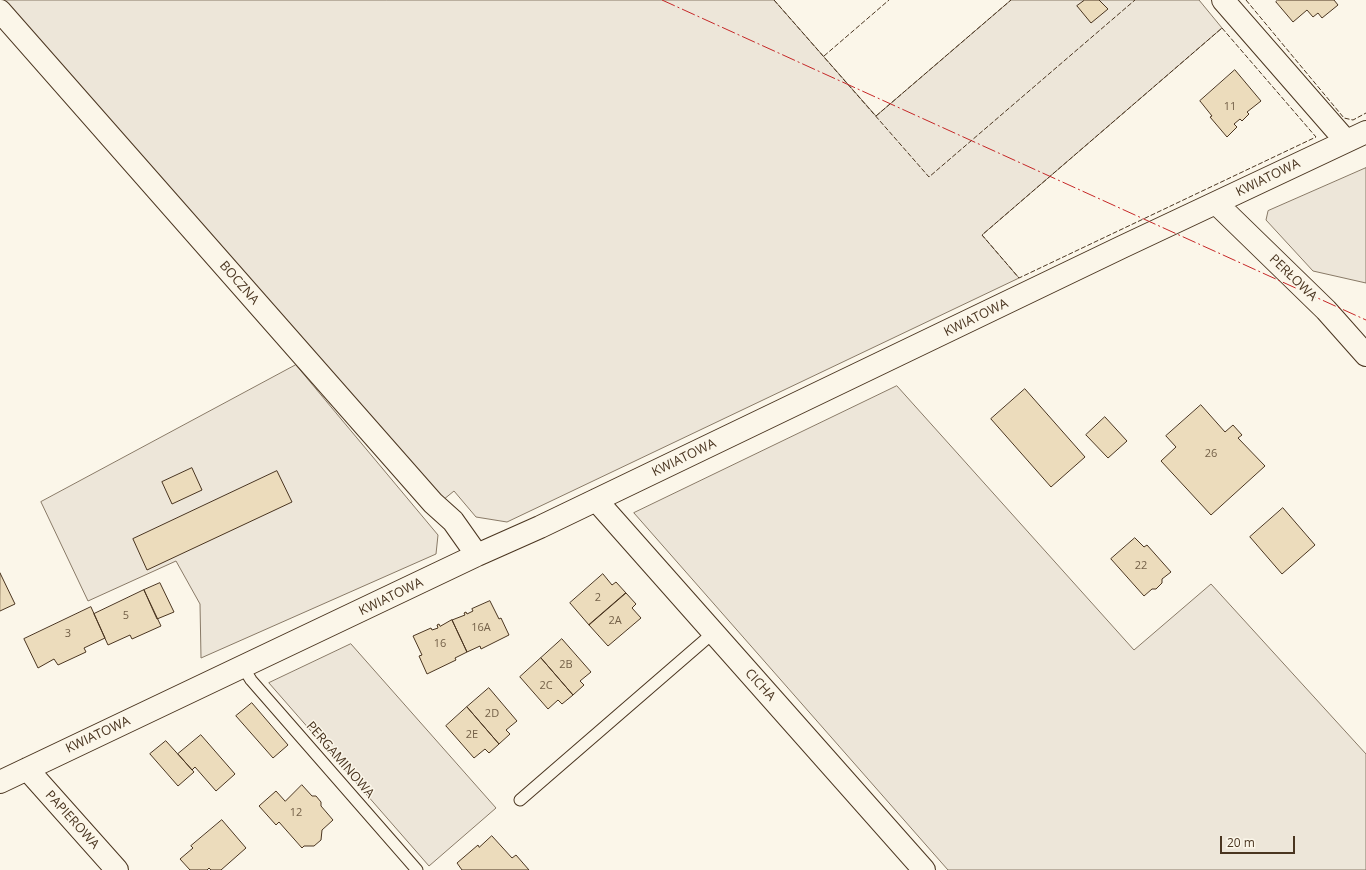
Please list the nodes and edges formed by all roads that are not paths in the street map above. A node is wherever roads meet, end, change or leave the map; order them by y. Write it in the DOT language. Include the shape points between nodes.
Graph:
graph roads {
  1 [pos="1223,0"];
  2 [pos="0,11"];
  3 [pos="1366,132"];
  4 [pos="1346,141"];
  5 [pos="1216,203"];
  6 [pos="1366,355"];
  7 [pos="596,500"];
  8 [pos="477,555"];
  9 [pos="714,633"];
  10 [pos="243,667"];
  11 [pos="28,769"];
  12 [pos="0,782"];
  13 [pos="520,800"];
  14 [pos="116,870"];
  15 [pos="417,870"];
  16 [pos="924,870"];
  1 -- 4 [label="street"];
  2 -- 8 [label="street, BOCZNA" via="433,503 453,521"];
  3 -- 4 [label="street, KWIATOWA"];
  4 -- 5 [label="street, KWIATOWA"];
  5 -- 6 [label="street, PERŁOWA" via="1326,310"];
  5 -- 7 [label="street, KWIATOWA"];
  7 -- 8 [label="street, KWIATOWA"];
  7 -- 9 [label="street, CICHA"];
  8 -- 10 [label="street, KWIATOWA"];
  9 -- 13 [label="lane"];
  9 -- 16 [label="street, CICHA"];
  10 -- 11 [label="street, KWIATOWA"];
  10 -- 15 [label="lane, PERGAMINOWA" via="251,680"];
  11 -- 12 [label="street, KWIATOWA"];
  11 -- 14 [label="street, PAPIEROWA"];
}
